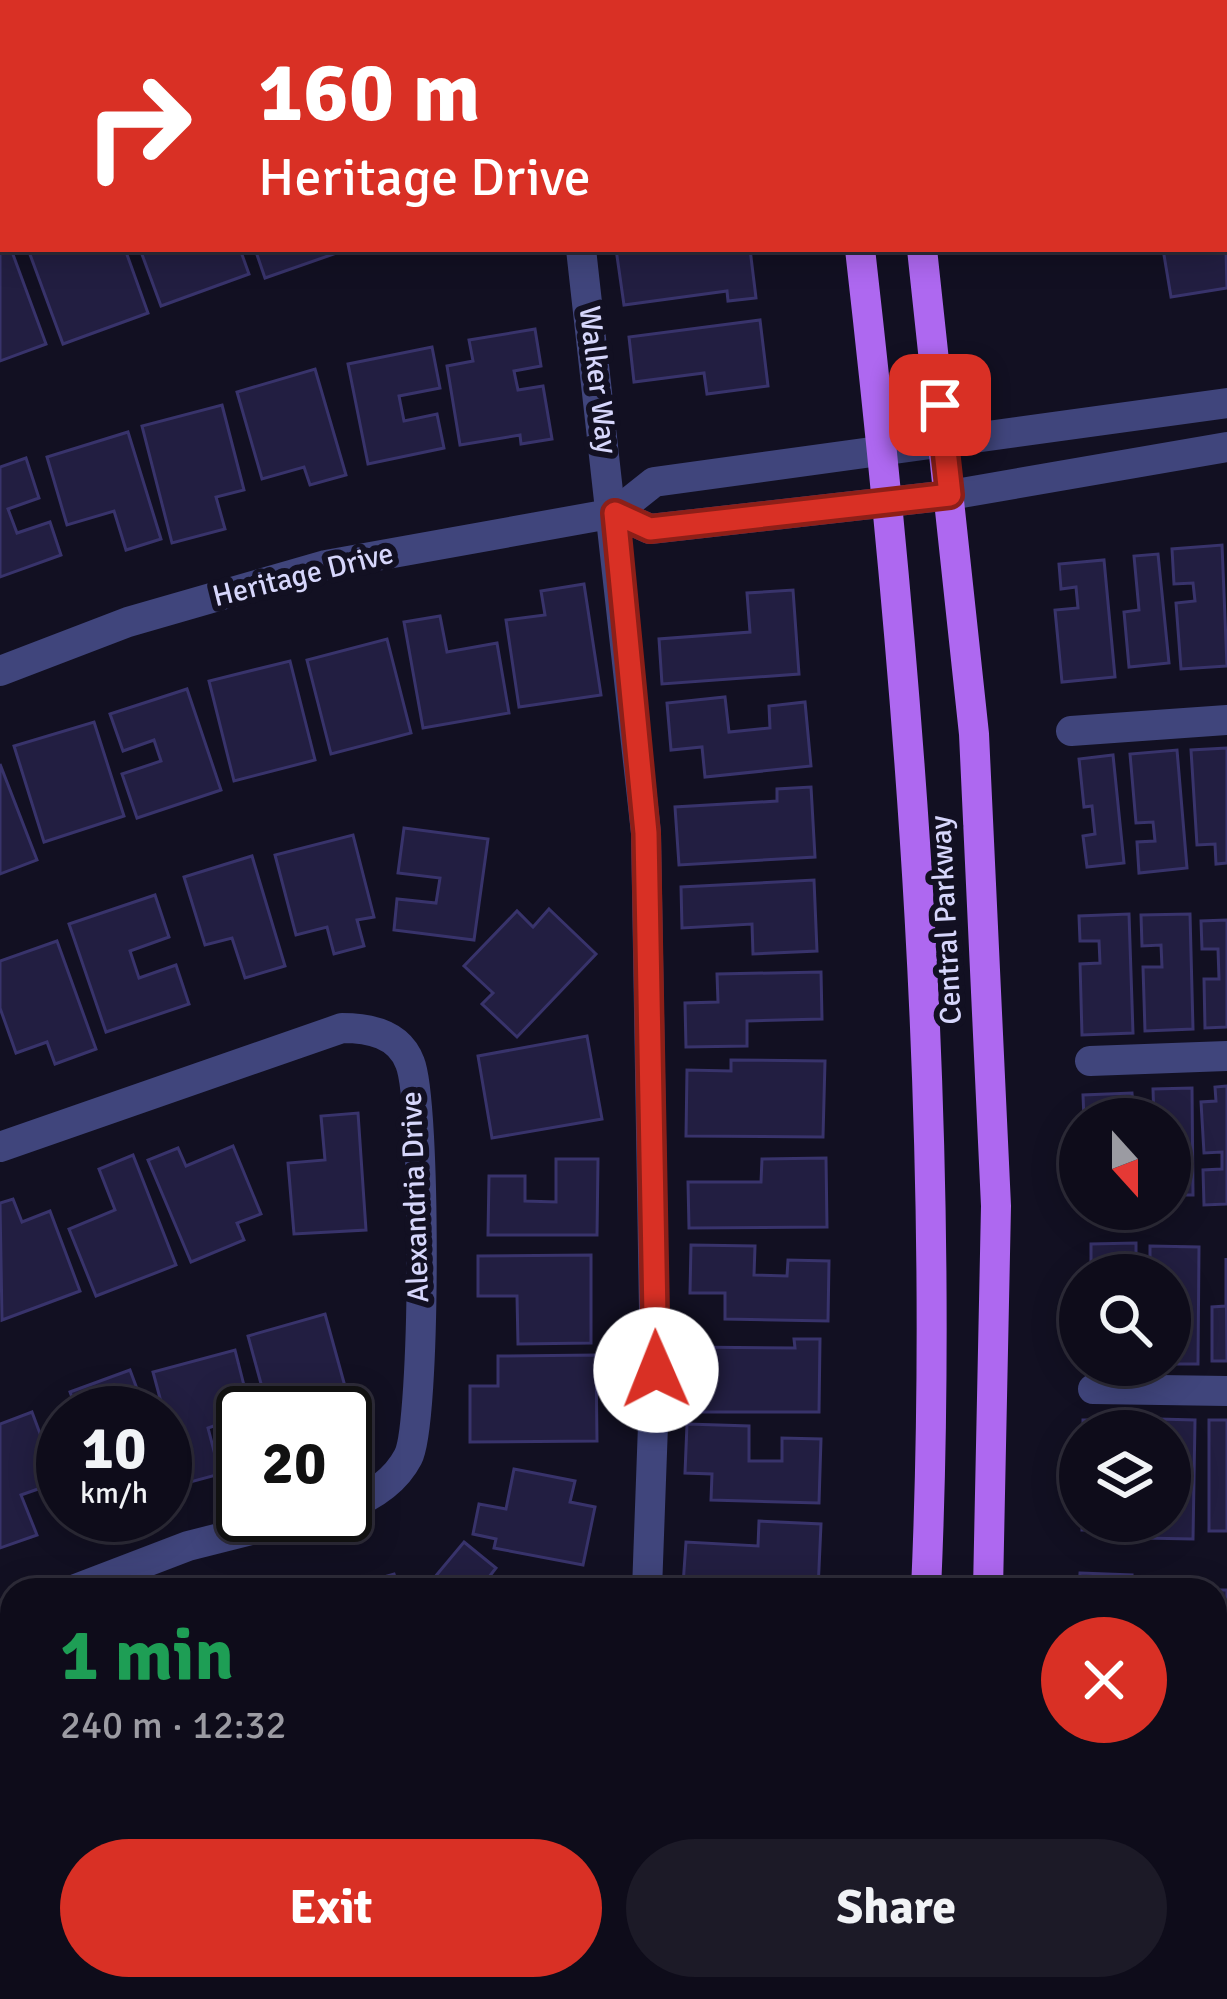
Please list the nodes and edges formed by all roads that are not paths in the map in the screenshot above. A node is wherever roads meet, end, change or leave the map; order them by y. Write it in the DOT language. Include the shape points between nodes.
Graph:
graph roads {
  1 [pos="581,252"];
  2 [pos="860,252"];
  3 [pos="922,252"];
  4 [pos="1227,403"];
  5 [pos="945,446"];
  6 [pos="1227,447"];
  7 [pos="880,452"];
  8 [pos="950,495"];
  9 [pos="886,503"];
  10 [pos="615,513"];
  11 [pos="0,671"];
  12 [pos="1227,720"];
  13 [pos="1071,731"];
  14 [pos="1227,1056"];
  15 [pos="1090,1060"];
  16 [pos="0,1147"];
  17 [pos="1094,1389"];
  18 [pos="1227,1391"];
  19 [pos="372,1491"];
  20 [pos="216,1539"];
  21 [pos="104,1578"];
  22 [pos="647,1578"];
  23 [pos="926,1578"];
  24 [pos="988,1578"];
  1 -- 10 [label="street, Walker Way"];
  2 -- 7 [label="main road, Central Parkway"];
  3 -- 5 [label="main road, Central Parkway"];
  4 -- 5 [label="street, Heritage Drive"];
  5 -- 7 [label="street, Heritage Drive"];
  5 -- 8 [label="main road, Central Parkway"];
  6 -- 8 [label="street, Heritage Drive"];
  7 -- 9 [label="main road, Central Parkway"];
  7 -- 10 [label="street, Heritage Drive" via="653,482"];
  8 -- 9 [label="street, Heritage Drive"];
  8 -- 24 [label="main road, Central Parkway" via="974,734 996,1206"];
  9 -- 10 [label="street, Heritage Drive" via="650,529"];
  9 -- 23 [label="main road, Central Parkway" via="912,739 934,1207"];
  10 -- 11 [label="street, Heritage Drive" via="326,565 128,622"];
  10 -- 22 [label="street, Walker Way" via="646,833 656,1370"];
  12 -- 13 [label="street"];
  14 -- 15 [label="street"];
  16 -- 19 [label="street, Alexandria Drive" via="341,1028 369,1028 393,1040 410,1063 419,1148 417,1432 390,1481"];
  17 -- 18 [label="street"];
  20 -- 21 [label="street"];
}
